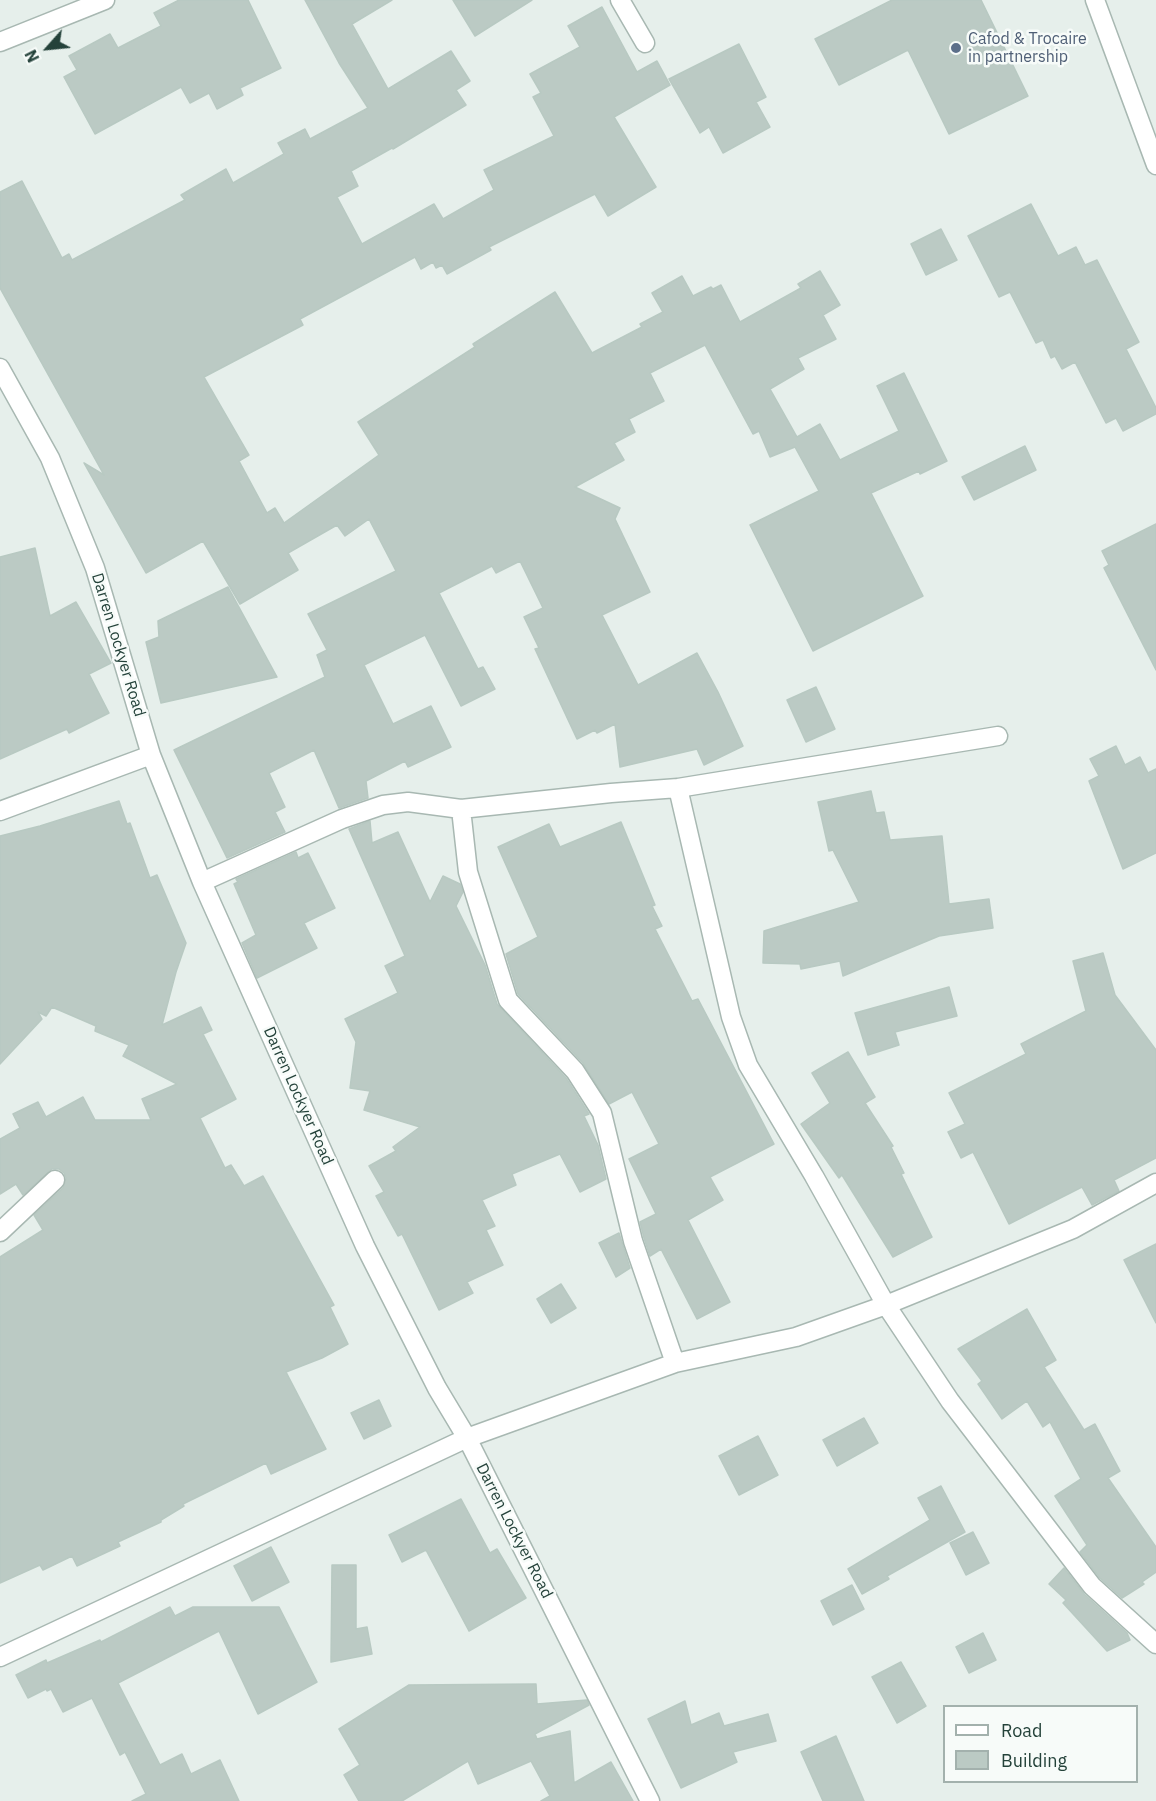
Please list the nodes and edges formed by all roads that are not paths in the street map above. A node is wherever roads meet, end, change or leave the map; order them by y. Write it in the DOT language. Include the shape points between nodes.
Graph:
graph roads {
  1 [pos="105,0"];
  2 [pos="620,0"];
  3 [pos="1095,0"];
  4 [pos="0,42"];
  5 [pos="645,44"];
  6 [pos="1156,165"];
  7 [pos="0,368"];
  8 [pos="998,736"];
  9 [pos="151,755"];
  10 [pos="678,788"];
  11 [pos="461,809"];
  12 [pos="0,811"];
  13 [pos="202,882"];
  14 [pos="55,1180"];
  15 [pos="1156,1184"];
  16 [pos="0,1232"];
  17 [pos="886,1305"];
  18 [pos="675,1363"];
  19 [pos="467,1438"];
  20 [pos="1156,1644"];
  21 [pos="0,1657"];
  22 [pos="650,1801"];
  1 -- 4 [label="street"];
  2 -- 5 [label="street"];
  3 -- 6 [label="street"];
  7 -- 9 [label="street, Darren Lockyer Road" via="50,458 95,568"];
  8 -- 10 [label="street"];
  9 -- 12 [label="street"];
  9 -- 13 [label="street, Darren Lockyer Road"];
  10 -- 11 [label="street"];
  10 -- 17 [label="street" via="731,1017 748,1065"];
  11 -- 13 [label="street" via="408,802 383,805 342,819"];
  11 -- 18 [label="street" via="468,872 508,1000 575,1071 602,1113 633,1241"];
  13 -- 19 [label="street, Darren Lockyer Road" via="365,1246 436,1388"];
  14 -- 16 [label="street"];
  15 -- 17 [label="street" via="1073,1229"];
  17 -- 18 [label="street" via="796,1337"];
  17 -- 20 [label="street" via="950,1401 1092,1586"];
  18 -- 19 [label="street"];
  19 -- 21 [label="street"];
  19 -- 22 [label="street, Darren Lockyer Road"];
}
